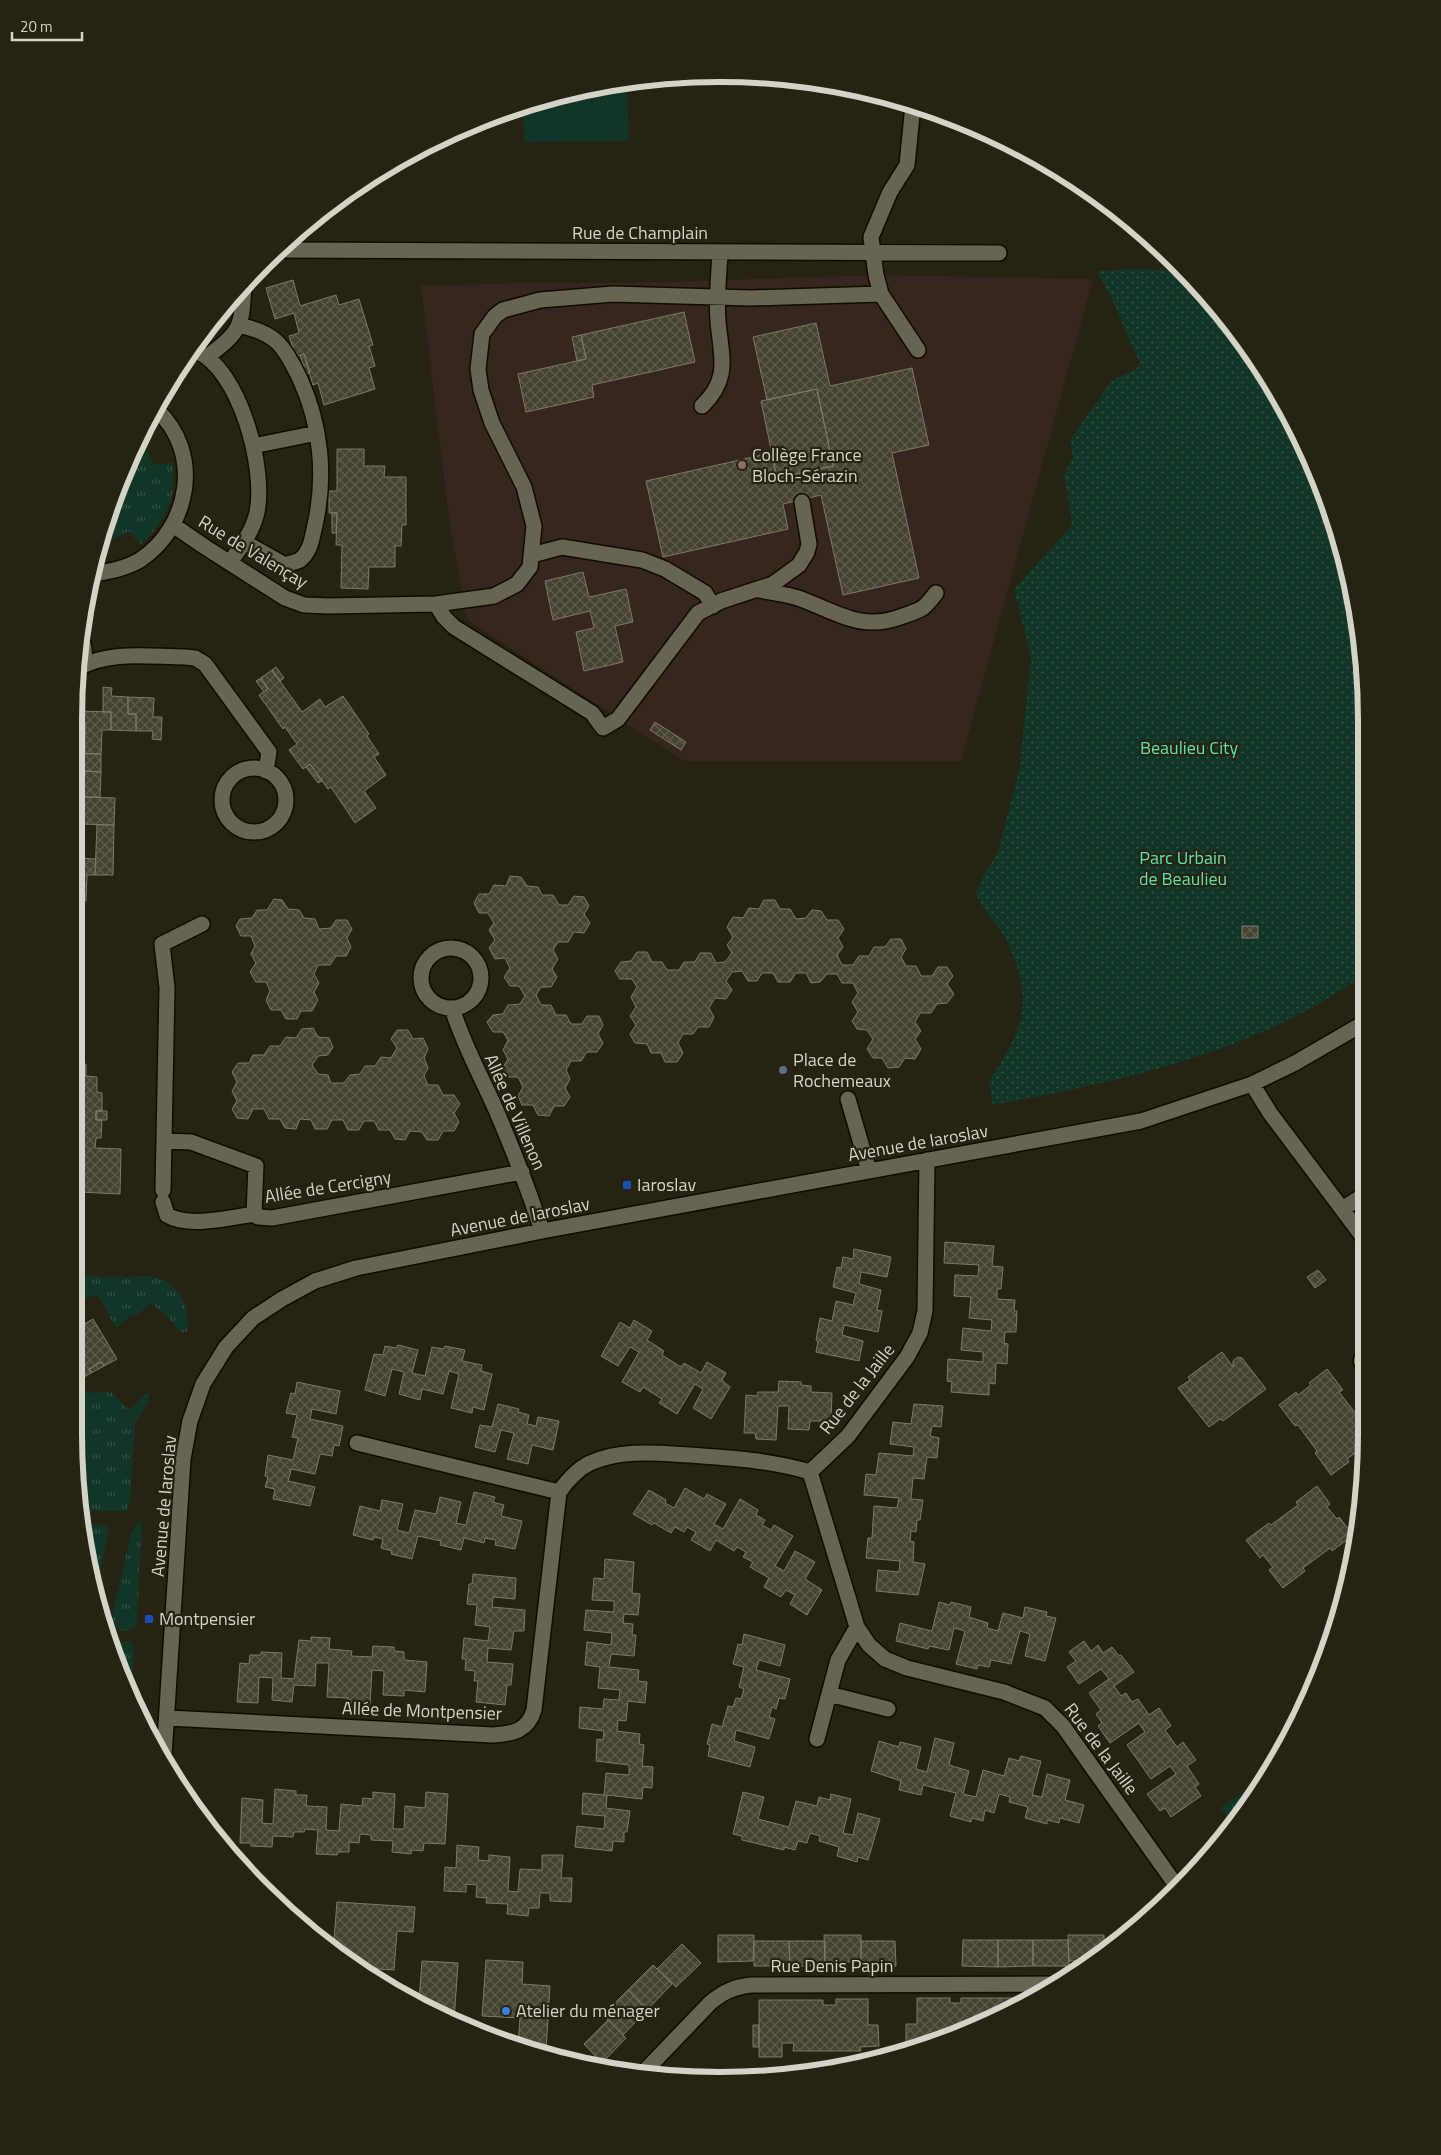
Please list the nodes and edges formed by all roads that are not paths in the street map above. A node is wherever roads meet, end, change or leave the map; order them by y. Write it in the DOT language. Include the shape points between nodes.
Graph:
graph roads {
  1 [pos="912,112"];
  2 [pos="290,250"];
  3 [pos="720,252"];
  4 [pos="872,252"];
  5 [pos="999,253"];
  6 [pos="881,294"];
  7 [pos="719,296"];
  8 [pos="244,297"];
  9 [pos="240,325"];
  10 [pos="918,350"];
  11 [pos="202,354"];
  12 [pos="702,406"];
  13 [pos="161,415"];
  14 [pos="317,433"];
  15 [pos="253,446"];
  16 [pos="802,502"];
  17 [pos="173,525"];
  18 [pos="244,542"];
  19 [pos="532,555"];
  20 [pos="230,562"];
  21 [pos="100,573"];
  22 [pos="760,590"];
  23 [pos="936,593"];
  24 [pos="436,604"];
  25 [pos="713,606"];
  26 [pos="85,666"];
  27 [pos="266,771"];
  28 [pos="202,924"];
  29 [pos="452,1008"];
  30 [pos="1358,1026"];
  31 [pos="1252,1084"];
  32 [pos="848,1099"];
  33 [pos="164,1141"];
  34 [pos="928,1160"];
  35 [pos="869,1171"];
  36 [pos="522,1172"];
  37 [pos="1358,1199"];
  38 [pos="1342,1208"];
  39 [pos="254,1214"];
  40 [pos="1358,1230"];
  41 [pos="542,1231"];
  42 [pos="357,1443"];
  43 [pos="810,1472"];
  44 [pos="559,1492"];
  45 [pos="857,1627"];
  46 [pos="829,1694"];
  47 [pos="888,1709"];
  48 [pos="168,1718"];
  49 [pos="817,1739"];
  50 [pos="165,1748"];
  51 [pos="1175,1883"];
  52 [pos="1045,1984"];
  53 [pos="648,2068"];
  1 -- 4 [label="street" via="907,165 879,216 872,237"];
  2 -- 3 [label="street, Rue de Champlain"];
  3 -- 4 [label="street, Rue de Champlain"];
  3 -- 7 [label="street"];
  4 -- 5 [label="street, Rue de Champlain"];
  4 -- 6 [label="street"];
  6 -- 7 [label="street, Rue de Valençay"];
  6 -- 10 [label="street"];
  7 -- 12 [label="street" via="722,375 714,395"];
  7 -- 19 [label="street, Rue de Valençay" via="613,294 540,300 503,310 487,326 479,346 481,390 492,423 530,505 534,526"];
  8 -- 9 [label="street"];
  9 -- 11 [label="street" via="233,336"];
  9 -- 14 [label="street" via="269,336 286,354 307,393"];
  11 -- 15 [label="street" via="221,373 238,400"];
  13 -- 17 [label="street" via="182,449 185,466 182,504"];
  14 -- 15 [label="street"];
  14 -- 18 [label="street" via="322,472 310,548 299,560 286,565"];
  15 -- 18 [label="street" via="259,500 255,522"];
  16 -- 22 [label="street" via="808,535 807,552 788,574"];
  17 -- 20 [label="street, Rue de Valençay"];
  17 -- 21 [label="street" via="158,546 138,561 115,571"];
  18 -- 20 [label="street"];
  19 -- 24 [label="street, Rue de Valençay" via="525,575 508,590 479,599"];
  19 -- 25 [label="street" via="562,547 642,560 665,569 705,593"];
  20 -- 24 [label="street, Rue de Valençay" via="285,598 304,605"];
  22 -- 23 [label="street" via="800,599 864,623 890,622 924,608"];
  22 -- 25 [label="street"];
  24 -- 25 [label="street" via="454,627 592,712 604,728 618,719 698,613"];
  26 -- 27 [label="street" via="116,657 195,658 205,664 269,752"];
  27 -- 27 [label="street" via="255,768 239,772 227,783 222,804 225,814 241,829 261,832 274,825 283,813 285,793 281,784"];
  28 -- 33 [label="street" via="162,944 167,988"];
  29 -- 29 [label="street" via="466,1005 473,999 481,980 474,959 455,948 432,955 421,977 428,998"];
  29 -- 36 [label="street, Allée de Villenon" via="461,1037"];
  30 -- 31 [label="street, Avenue de Iaroslav"];
  31 -- 34 [label="street, Avenue de Iaroslav" via="1142,1121"];
  31 -- 38 [label="street"];
  32 -- 35 [label="street"];
  33 -- 39 [label="street, Allée de Cercigny" via="191,1142 256,1166"];
  33 -- 39 [label="street" via="162,1196 166,1215 180,1220 214,1220"];
  34 -- 35 [label="street, Avenue de Iaroslav"];
  34 -- 43 [label="street, Rue de la Jaille" via="925,1311 920,1333 907,1357 848,1436"];
  35 -- 41 [label="street, Avenue de Iaroslav"];
  36 -- 39 [label="street, Allée de Cercigny" via="272,1218"];
  36 -- 41 [label="street, Allée de Villenon"];
  37 -- 38 [label="street"];
  38 -- 40 [label="street"];
  41 -- 48 [label="street, Avenue de Iaroslav" via="356,1268 315,1281 253,1318 226,1347 203,1384 190,1421 183,1459"];
  42 -- 44 [label="street"];
  43 -- 44 [label="street" via="754,1459 617,1454 585,1466"];
  43 -- 45 [label="street, Rue de la Jaille"];
  44 -- 48 [label="street, Allée de Montpensier" via="535,1706 532,1717 521,1729 493,1735"];
  45 -- 46 [label="street" via="838,1660"];
  45 -- 51 [label="street, Rue de la Jaille" via="875,1650 895,1664 1004,1692 1034,1702 1054,1715"];
  46 -- 47 [label="street"];
  46 -- 49 [label="street"];
  48 -- 50 [label="street, Avenue de Iaroslav"];
  52 -- 53 [label="street, Rue Denis Papin" via="751,1984 722,1993"];
}
